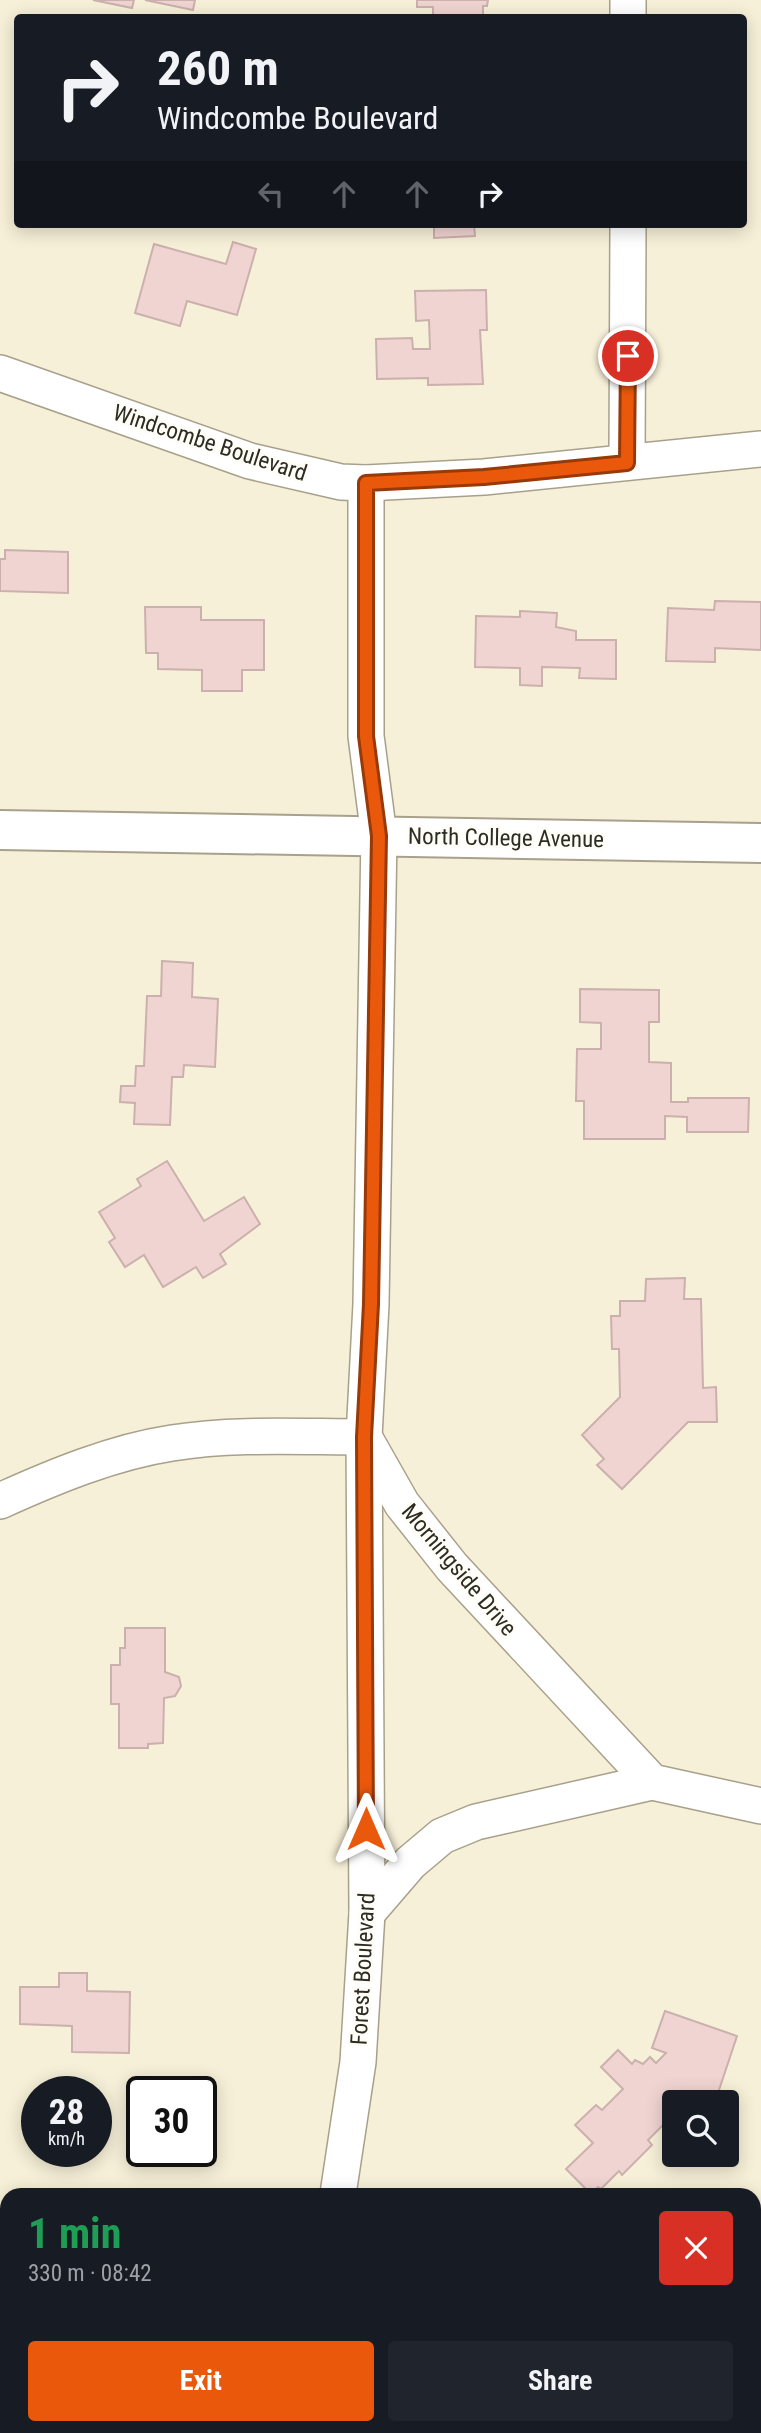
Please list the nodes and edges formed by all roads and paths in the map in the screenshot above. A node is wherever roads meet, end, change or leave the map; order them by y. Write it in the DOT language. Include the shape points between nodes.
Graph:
graph roads {
  1 [pos="628,228"];
  2 [pos="0,373"];
  3 [pos="761,449"];
  4 [pos="627,463"];
  5 [pos="366,483"];
  6 [pos="0,830"];
  7 [pos="379,836"];
  8 [pos="761,842"];
  9 [pos="364,1437"];
  10 [pos="0,1501"];
  11 [pos="652,1782"];
  12 [pos="761,1806"];
  13 [pos="367,1913"];
  14 [pos="339,2188"];
  1 -- 4 [label="street"];
  2 -- 5 [label="street, Windcombe Boulevard" via="250,461 315,477"];
  3 -- 4 [label="street, Windcombe Boulevard"];
  4 -- 5 [label="street, Windcombe Boulevard"];
  5 -- 7 [label="street, Forest Boulevard" via="366,736"];
  6 -- 7 [label="main road, North College Avenue"];
  7 -- 8 [label="main road, North College Avenue"];
  7 -- 9 [label="street, Forest Boulevard" via="371,1304"];
  9 -- 10 [label="street" via="169,1443 67,1474"];
  9 -- 11 [label="street, Morningside Drive" via="402,1504 452,1567"];
  9 -- 13 [label="street, Forest Boulevard"];
  11 -- 12 [label="street"];
  11 -- 13 [label="street" via="476,1822 442,1836 410,1863"];
  13 -- 14 [label="street, Forest Boulevard" via="358,2062"];
}
